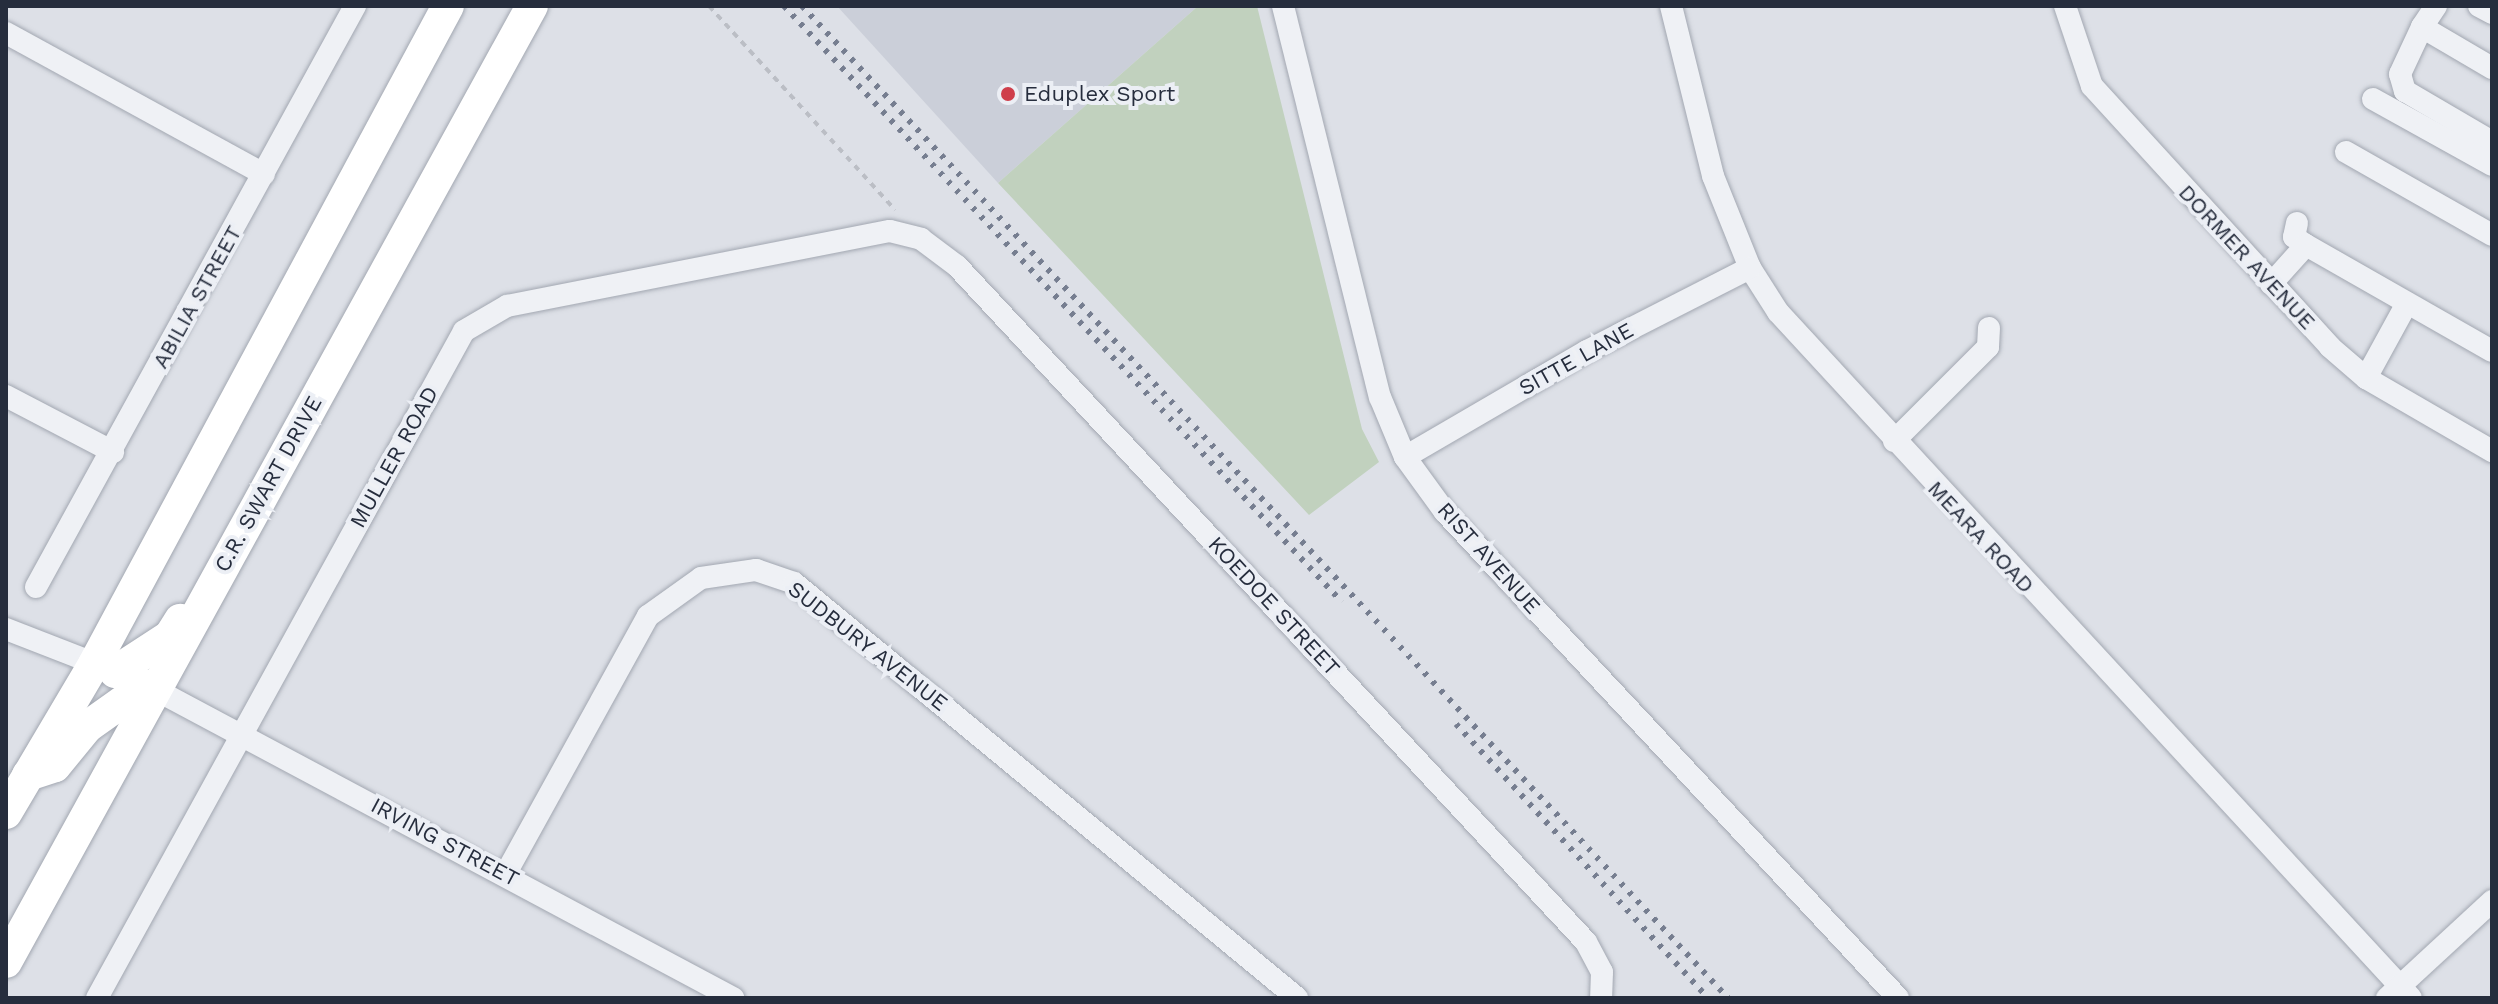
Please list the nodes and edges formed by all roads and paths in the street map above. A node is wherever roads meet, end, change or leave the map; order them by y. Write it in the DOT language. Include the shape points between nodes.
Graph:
graph roads {
  1 [pos="355,6"];
  2 [pos="448,6"];
  3 [pos="532,6"];
  4 [pos="709,6"];
  5 [pos="1283,6"];
  6 [pos="1671,6"];
  7 [pos="2065,6"];
  8 [pos="2436,6"];
  9 [pos="2479,6"];
  10 [pos="2492,13"];
  11 [pos="2422,27"];
  12 [pos="6,33"];
  13 [pos="2492,68"];
  14 [pos="2373,99"];
  15 [pos="2492,142"];
  16 [pos="2346,152"];
  17 [pos="2492,165"];
  18 [pos="264,174"];
  19 [pos="2297,223"];
  20 [pos="2492,235"];
  21 [pos="921,239"];
  22 [pos="2306,245"];
  23 [pos="1750,268"];
  24 [pos="2271,284"];
  25 [pos="2407,303"];
  26 [pos="1989,328"];
  27 [pos="2492,351"];
  28 [pos="2366,378"];
  29 [pos="6,396"];
  30 [pos="1894,441"];
  31 [pos="2492,451"];
  32 [pos="113,452"];
  33 [pos="1405,457"];
  34 [pos="36,587"];
  35 [pos="206,596"];
  36 [pos="7,634"];
  37 [pos="105,668"];
  38 [pos="150,687"];
  39 [pos="244,734"];
  40 [pos="28,775"];
  41 [pos="6,813"];
  42 [pos="505,875"];
  43 [pos="2492,901"];
  44 [pos="6,962"];
  45 [pos="1603,994"];
  46 [pos="2399,994"];
  47 [pos="97,998"];
  48 [pos="733,998"];
  49 [pos="1297,998"];
  50 [pos="1898,998"];
  1 -- 18 [label="street, ABILIA STREET"];
  2 -- 37 [label="main road"];
  3 -- 35 [label="main road, C.R. SWART DRIVE"];
  4 -- 21 [label="path"];
  5 -- 33 [label="street, RIST AVENUE" via="1372,369"];
  6 -- 23 [label="street, MEARA ROAD" via="1713,176"];
  7 -- 24 [label="street, DORMER AVENUE" via="2092,86"];
  8 -- 11 [label="street"];
  9 -- 10 [label="street"];
  11 -- 13 [label="street"];
  11 -- 15 [label="street" via="2400,74 2405,91"];
  12 -- 18 [label="street"];
  14 -- 17 [label="street"];
  16 -- 20 [label="street"];
  18 -- 32 [label="street, ABILIA STREET"];
  19 -- 22 [label="street" via="2294,237"];
  21 -- 39 [label="street, MULLER ROAD" via="890,231 810,244 481,316 449,355"];
  21 -- 45 [label="street, KOEDOE STREET" via="957,266 1586,942"];
  22 -- 24 [label="street"];
  22 -- 25 [label="street"];
  23 -- 30 [label="street, MEARA ROAD" via="1809,352"];
  23 -- 33 [label="street, SITTE LANE" via="1587,351"];
  24 -- 28 [label="street, DORMER AVENUE"];
  25 -- 27 [label="street"];
  25 -- 28 [label="street"];
  26 -- 30 [label="street" via="1988,347"];
  28 -- 31 [label="street, DORMER AVENUE"];
  29 -- 32 [label="street"];
  30 -- 46 [label="street, MEARA ROAD"];
  32 -- 34 [label="street, ABILIA STREET"];
  33 -- 50 [label="street, RIST AVENUE" via="1495,567"];
  35 -- 37 [label="main road" via="170,636"];
  35 -- 38 [label="main road, C.R. SWART DRIVE"];
  36 -- 37 [label="street, IRVING STREET"];
  37 -- 38 [label="street, IRVING STREET"];
  37 -- 40 [label="main road"];
  38 -- 39 [label="street, IRVING STREET"];
  38 -- 40 [label="main road" via="87,727 55,766"];
  38 -- 44 [label="main road, C.R. SWART DRIVE"];
  39 -- 42 [label="street, IRVING STREET"];
  39 -- 47 [label="street, MULLER ROAD"];
  40 -- 41 [label="main road"];
  42 -- 48 [label="street, IRVING STREET"];
  42 -- 49 [label="street, SUDBURY AVENUE" via="648,616 701,578 756,570 794,583"];
  43 -- 46 [label="street"];
}
